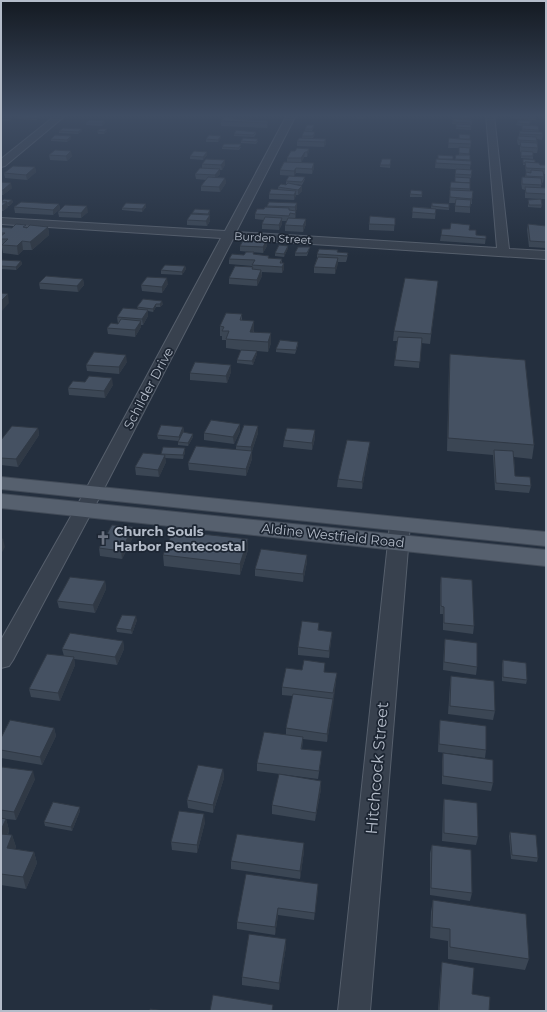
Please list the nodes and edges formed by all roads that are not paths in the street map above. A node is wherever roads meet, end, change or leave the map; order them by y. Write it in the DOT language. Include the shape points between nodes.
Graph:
graph roads {
  1 [pos="267,162"];
  2 [pos="494,162"];
  3 [pos="1,221"];
  4 [pos="229,236"];
  5 [pos="503,252"];
  6 [pos="546,255"];
  7 [pos="1,484"];
  8 [pos="1,500"];
  9 [pos="88,501"];
  10 [pos="400,534"];
  11 [pos="546,539"];
  12 [pos="546,558"];
  13 [pos="1,660"];
  14 [pos="354,1011"];
  1 -- 4 [label="street, Schilder Drive"];
  2 -- 5 [label="street"];
  3 -- 4 [label="street, Burden Street"];
  4 -- 5 [label="street, Burden Street"];
  4 -- 9 [label="street, Schilder Drive"];
  5 -- 6 [label="street, Burden Street"];
  7 -- 9 [label="main road, Aldine Westfield Road"];
  8 -- 9 [label="main road, Aldine Westfield Road"];
  9 -- 10 [label="main road, Aldine Westfield Road"];
  9 -- 13 [label="street, Schilder Drive"];
  10 -- 11 [label="main road, Aldine Westfield Road"];
  10 -- 12 [label="main road, Aldine Westfield Road"];
  10 -- 14 [label="street, Hitchcock Street"];
}
